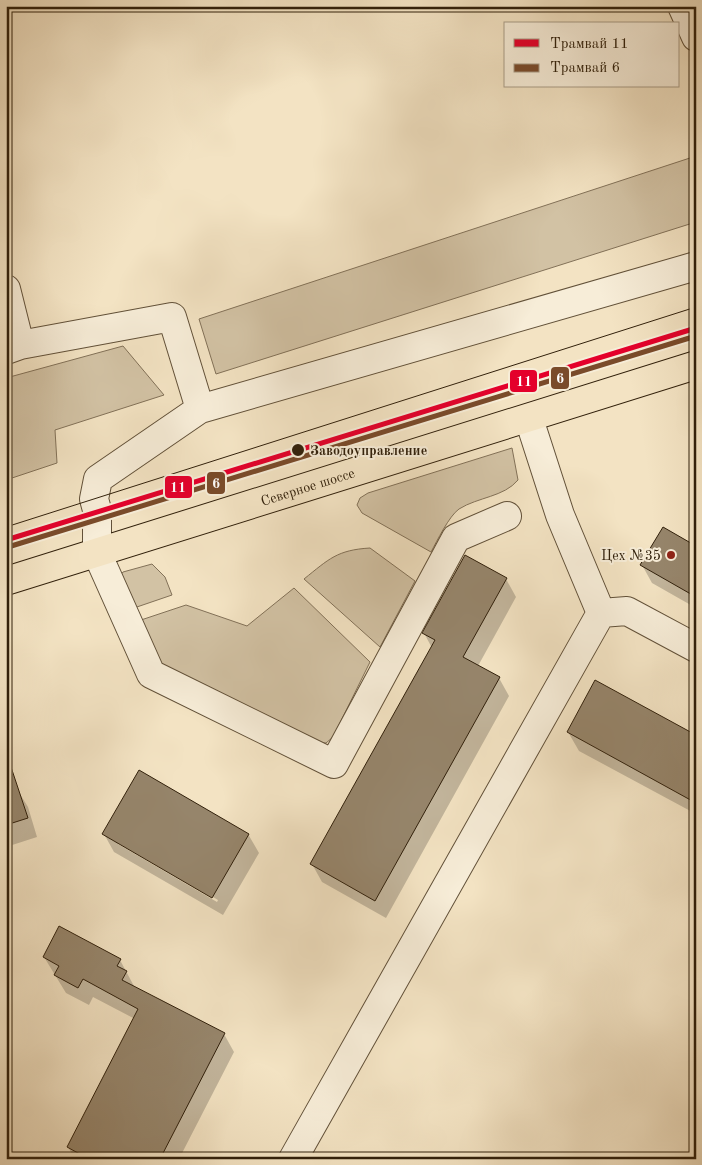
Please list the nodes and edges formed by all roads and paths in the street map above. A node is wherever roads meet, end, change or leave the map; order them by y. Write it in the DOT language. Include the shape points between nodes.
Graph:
graph roads {
  1 [pos="682,6"];
  2 [pos="696,37"];
  3 [pos="696,266"];
  4 [pos="6,289"];
  5 [pos="13,347"];
  6 [pos="696,365"];
  7 [pos="200,409"];
  8 [pos="529,419"];
  9 [pos="507,516"];
  10 [pos="97,553"];
  11 [pos="6,582"];
  12 [pos="601,613"];
  13 [pos="696,648"];
  14 [pos="293,1159"];
  1 -- 2 [label="lane"];
  3 -- 7 [label="lane"];
  4 -- 5 [label="lane"];
  5 -- 7 [label="lane" via="172,317"];
  6 -- 8 [label="main road, Северное шоссе"];
  7 -- 10 [label="lane" via="98,479 94,499"];
  8 -- 10 [label="main road, Северное шоссе"];
  8 -- 12 [label="lane" via="560,515"];
  9 -- 10 [label="lane" via="456,538 334,764 151,674"];
  10 -- 11 [label="main road, Северное шоссе"];
  12 -- 13 [label="lane" via="627,611"];
  12 -- 14 [label="lane"];
}
